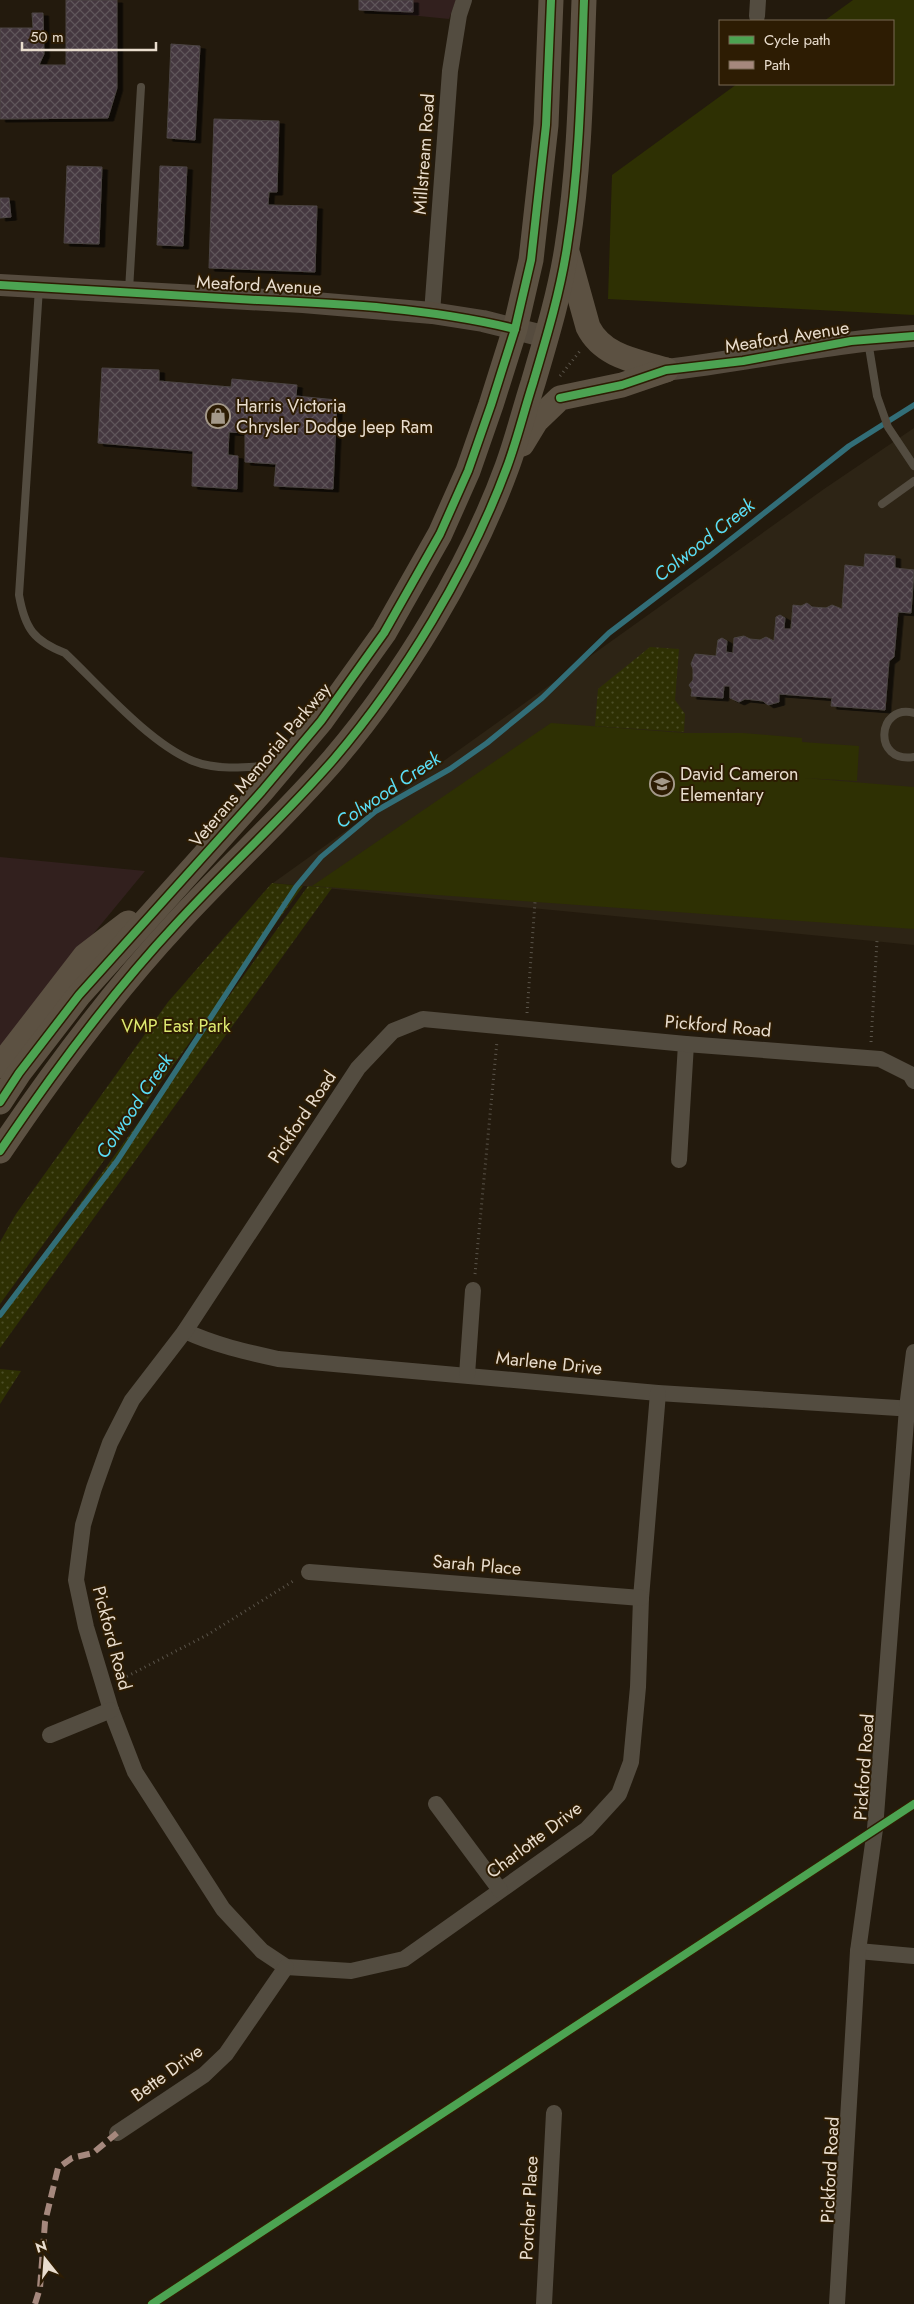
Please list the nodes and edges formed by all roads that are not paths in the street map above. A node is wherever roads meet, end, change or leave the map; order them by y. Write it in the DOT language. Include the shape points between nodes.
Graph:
graph roads {
  1 [pos="464,0"];
  2 [pos="551,0"];
  3 [pos="584,0"];
  4 [pos="141,88"];
  5 [pos="566,250"];
  6 [pos="0,285"];
  7 [pos="39,287"];
  8 [pos="128,292"];
  9 [pos="432,313"];
  10 [pos="515,329"];
  11 [pos="914,336"];
  12 [pos="547,337"];
  13 [pos="868,339"];
  14 [pos="666,370"];
  15 [pos="914,466"];
  16 [pos="507,467"];
  17 [pos="914,481"];
  18 [pos="882,504"];
  19 [pos="914,713"];
  20 [pos="914,757"];
  21 [pos="285,764"];
  22 [pos="174,888"];
  23 [pos="71,1028"];
  24 [pos="686,1044"];
  25 [pos="0,1066"];
  26 [pos="914,1081"];
  27 [pos="0,1102"];
  28 [pos="0,1151"];
  29 [pos="679,1160"];
  30 [pos="473,1290"];
  31 [pos="186,1331"];
  32 [pos="914,1352"];
  33 [pos="467,1375"];
  34 [pos="658,1393"];
  35 [pos="911,1409"];
  36 [pos="309,1572"];
  37 [pos="641,1598"];
  38 [pos="111,1710"];
  39 [pos="50,1735"];
  40 [pos="436,1804"];
  41 [pos="500,1890"];
  42 [pos="858,1951"];
  43 [pos="914,1956"];
  44 [pos="286,1967"];
  45 [pos="554,2113"];
  46 [pos="117,2133"];
  47 [pos="544,2304"];
  48 [pos="837,2304"];
  1 -- 9 [label="street, Millstream Road" via="450,71"];
  2 -- 10 [label="main road, Veterans Memorial Parkway" via="545,135 531,260"];
  3 -- 5 [label="main road, Veterans Memorial Parkway" via="577,170"];
  4 -- 8 [label="lane"];
  5 -- 12 [label="main road, Veterans Memorial Parkway"];
  5 -- 14 [label="main road" via="594,338 610,352"];
  6 -- 7 [label="street, Meaford Avenue"];
  7 -- 8 [label="street, Meaford Avenue"];
  7 -- 21 [label="lane" via="19,596 27,623 37,639 65,653 166,747 194,761 219,767"];
  8 -- 9 [label="street, Meaford Avenue"];
  9 -- 10 [label="street, Meaford Avenue"];
  10 -- 12 [label="street, Meaford Avenue"];
  10 -- 21 [label="main road, Veterans Memorial Parkway" via="468,470 440,534 384,633 321,721"];
  11 -- 13 [label="street, Meaford Avenue"];
  12 -- 16 [label="main road, Veterans Memorial Parkway"];
  13 -- 14 [label="street, Meaford Avenue"];
  13 -- 15 [label="lane" via="877,396 885,419"];
  14 -- 16 [label="main road" via="622,385 560,398 536,421"];
  16 -- 23 [label="main road, Veterans Memorial Parkway" via="477,538 430,625 382,697 334,759 176,924 105,1004"];
  17 -- 18 [label="lane"];
  19 -- 20 [label="lane" via="898,713 884,729 888,749 896,756"];
  21 -- 22 [label="main road, Veterans Memorial Parkway"];
  22 -- 23 [label="main road, Veterans Memorial Parkway" via="79,996"];
  22 -- 25 [label="main road" via="84,956"];
  23 -- 27 [label="main road, Veterans Memorial Parkway"];
  23 -- 28 [label="main road, Veterans Memorial Parkway" via="47,1081"];
  24 -- 26 [label="street, Pickford Road" via="880,1059 910,1074"];
  24 -- 29 [label="street"];
  24 -- 31 [label="street, Pickford Road" via="423,1019 393,1031 358,1068"];
  30 -- 33 [label="street"];
  31 -- 33 [label="street, Marlene Drive" via="237,1351 278,1360"];
  31 -- 38 [label="street, Pickford Road" via="132,1400 110,1443 83,1526 76,1580 86,1627"];
  32 -- 35 [label="street, Pickford Road"];
  33 -- 34 [label="street, Marlene Drive"];
  34 -- 35 [label="street, Marlene Drive"];
  34 -- 37 [label="street, Charlotte Drive"];
  35 -- 42 [label="street, Pickford Road" via="875,1829"];
  36 -- 37 [label="street, Sarah Place"];
  37 -- 41 [label="street, Charlotte Drive" via="631,1762 619,1794 587,1828"];
  38 -- 39 [label="street, Pickford Road"];
  38 -- 44 [label="street, Pickford Road" via="135,1772 223,1909 262,1951"];
  40 -- 41 [label="street"];
  41 -- 44 [label="street, Charlotte Drive" via="404,1959 351,1971"];
  42 -- 43 [label="street"];
  42 -- 48 [label="street, Pickford Road"];
  44 -- 46 [label="street, Bette Drive" via="226,2054 204,2075"];
  45 -- 47 [label="street, Porcher Place"];
}
